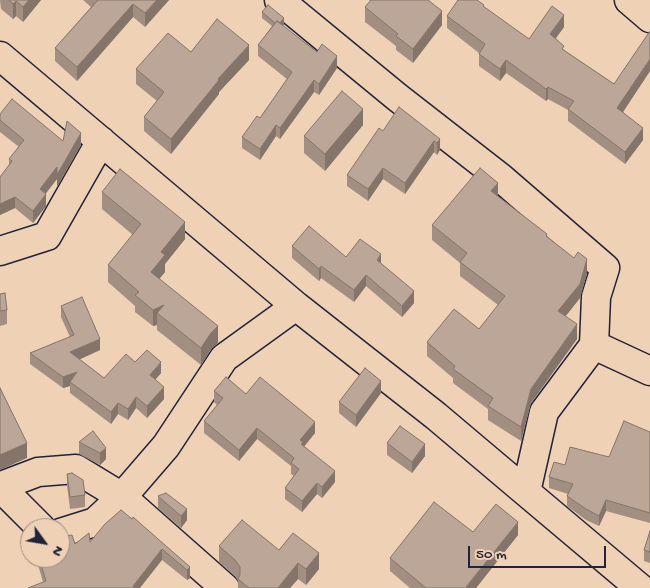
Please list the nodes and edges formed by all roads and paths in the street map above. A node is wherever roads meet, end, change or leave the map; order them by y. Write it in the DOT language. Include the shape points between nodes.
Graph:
graph roads {
  1 [pos="279,0"];
  2 [pos="629,0"];
  3 [pos="650,18"];
  4 [pos="0,56"];
  5 [pos="102,141"];
  6 [pos="0,251"];
  7 [pos="296,306"];
  8 [pos="594,345"];
  9 [pos="650,371"];
  10 [pos="0,487"];
  11 [pos="526,492"];
  12 [pos="122,497"];
  13 [pos="31,518"];
  14 [pos="70,530"];
  15 [pos="225,588"];
  16 [pos="640,588"];
  1 -- 8 [label="street" via="501,178 605,268 596,297"];
  2 -- 3 [label="street"];
  4 -- 5 [label="street"];
  5 -- 6 [label="street" via="48,236"];
  5 -- 7 [label="street"];
  7 -- 11 [label="street" via="436,416"];
  7 -- 12 [label="street" via="224,358 166,446"];
  8 -- 9 [label="street"];
  8 -- 11 [label="street" via="544,412"];
  10 -- 12 [label="street" via="38,472 76,469"];
  10 -- 13 [label="street"];
  11 -- 16 [label="street"];
  12 -- 14 [label="street" via="96,522"];
  12 -- 15 [label="street"];
}
